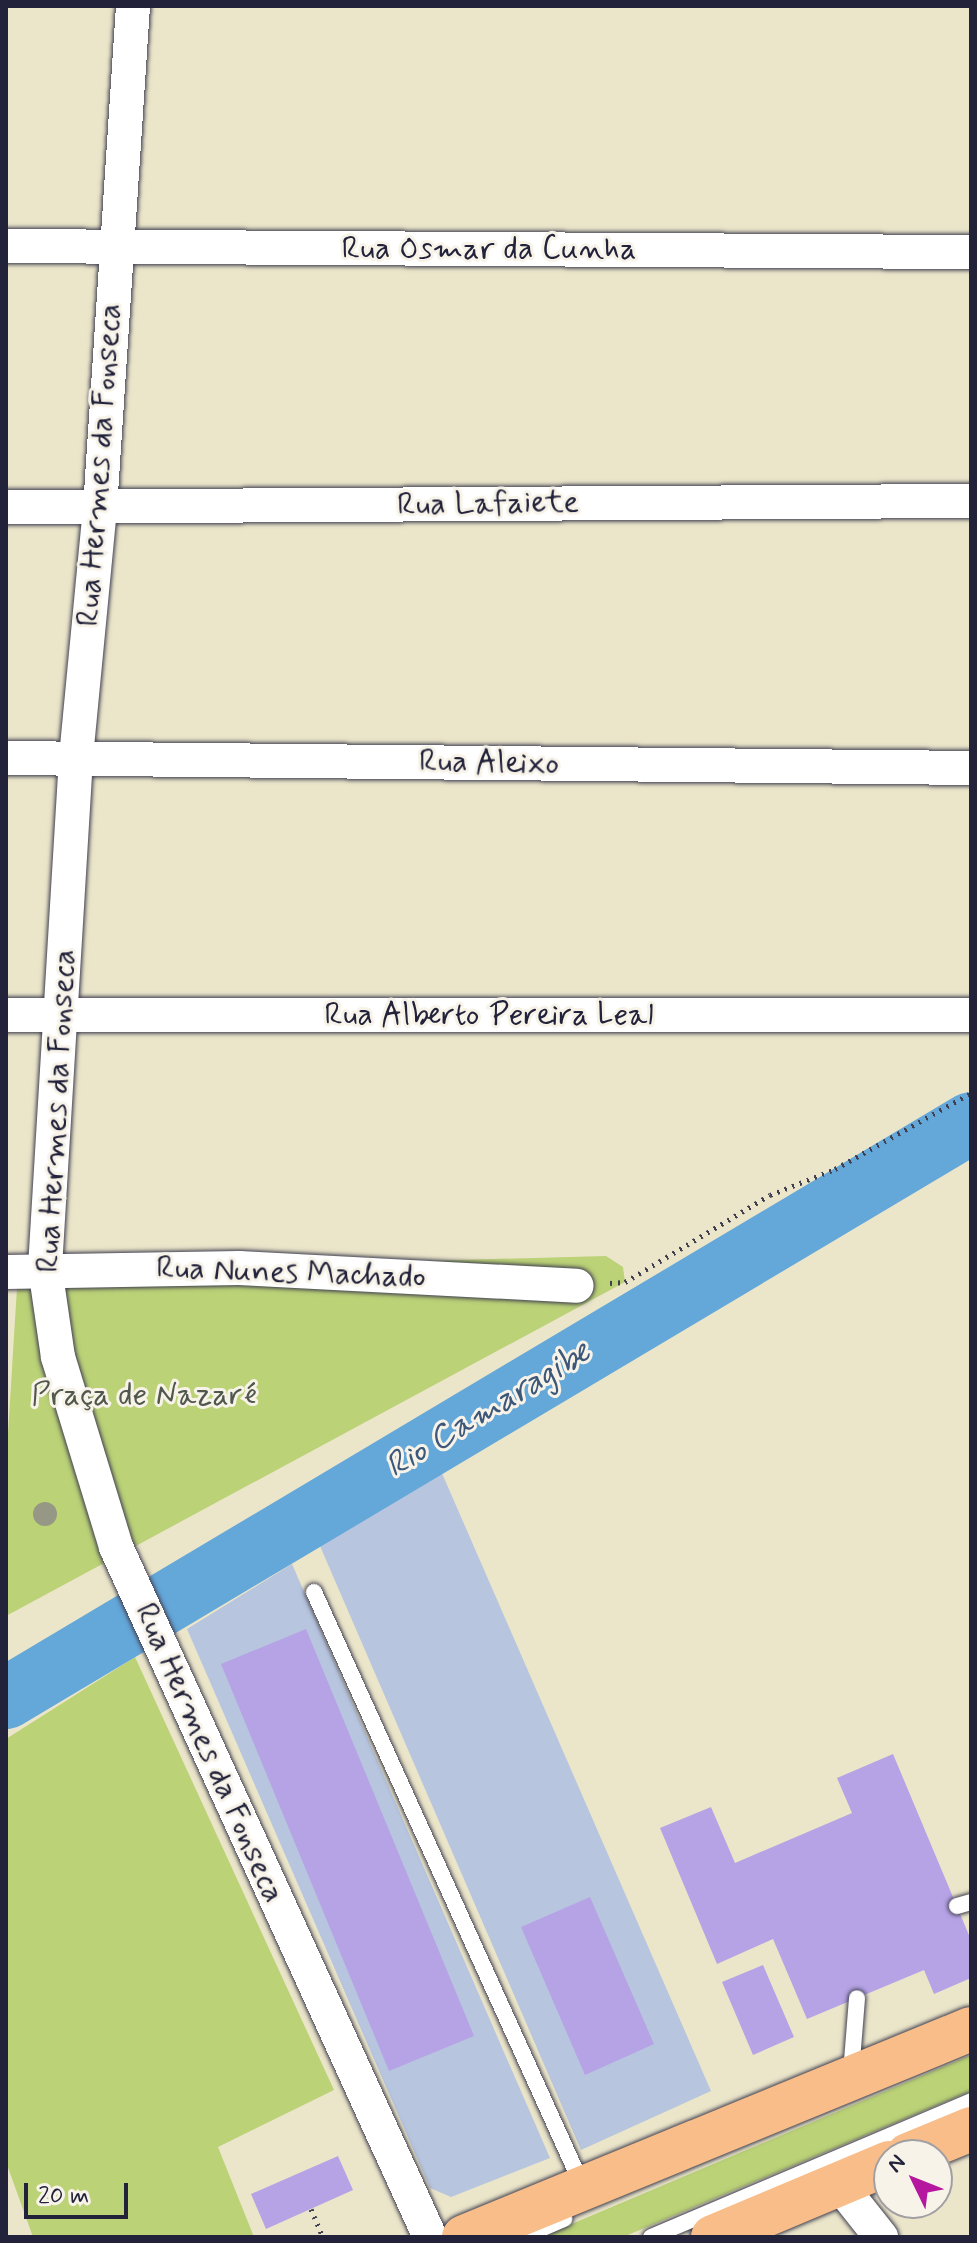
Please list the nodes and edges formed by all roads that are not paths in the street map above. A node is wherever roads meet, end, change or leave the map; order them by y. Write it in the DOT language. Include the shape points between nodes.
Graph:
graph roads {
  1 [pos="133,6"];
  2 [pos="6,246"];
  3 [pos="116,246"];
  4 [pos="971,252"];
  5 [pos="971,501"];
  6 [pos="6,507"];
  7 [pos="100,508"];
  8 [pos="6,758"];
  9 [pos="76,758"];
  10 [pos="971,768"];
  11 [pos="6,1015"];
  12 [pos="61,1015"];
  13 [pos="971,1015"];
  14 [pos="45,1268"];
  15 [pos="6,1272"];
  16 [pos="577,1286"];
  17 [pos="314,1592"];
  18 [pos="857,1998"];
  19 [pos="971,2029"];
  20 [pos="971,2047"];
  21 [pos="839,2094"];
  22 [pos="971,2101"];
  23 [pos="971,2129"];
  24 [pos="947,2139"];
  25 [pos="873,2170"];
  26 [pos="839,2184"];
  27 [pos="580,2202"];
  28 [pos="430,2237"];
  29 [pos="464,2237"];
  30 [pos="522,2237"];
  31 [pos="651,2237"];
  32 [pos="713,2237"];
  33 [pos="881,2237"];
  1 -- 3 [label="street, Rua Hermes da Fonseca"];
  2 -- 3 [label="street, Rua Osmar da Cunha"];
  3 -- 4 [label="street, Rua Osmar da Cunha"];
  3 -- 7 [label="street, Rua Hermes da Fonseca"];
  5 -- 7 [label="street, Rua Lafaiete"];
  6 -- 7 [label="street, Rua Lafaiete"];
  7 -- 9 [label="street, Rua Hermes da Fonseca"];
  8 -- 9 [label="street, Rua Aleixo"];
  9 -- 10 [label="street, Rua Aleixo"];
  9 -- 12 [label="street, Rua Hermes da Fonseca"];
  11 -- 12 [label="street, Rua Alberto Pereira Leal"];
  12 -- 13 [label="street, Rua Alberto Pereira Leal"];
  12 -- 14 [label="street, Rua Hermes da Fonseca"];
  14 -- 15 [label="street, Rua Nunes Machado"];
  14 -- 16 [label="street, Rua Nunes Machado" via="239,1268"];
  14 -- 28 [label="street, Rua Hermes da Fonseca" via="58,1357 116,1547"];
  17 -- 27 [label="lane"];
  18 -- 21 [label="lane"];
  19 -- 21 [label="main road"];
  20 -- 21 [label="lane"];
  21 -- 27 [label="main road"];
  22 -- 31 [label="lane"];
  23 -- 24 [label="main road"];
  25 -- 26 [label="main road"];
  26 -- 32 [label="main road"];
  26 -- 33 [label="street"];
  27 -- 29 [label="main road"];
  27 -- 30 [label="lane"];
}
